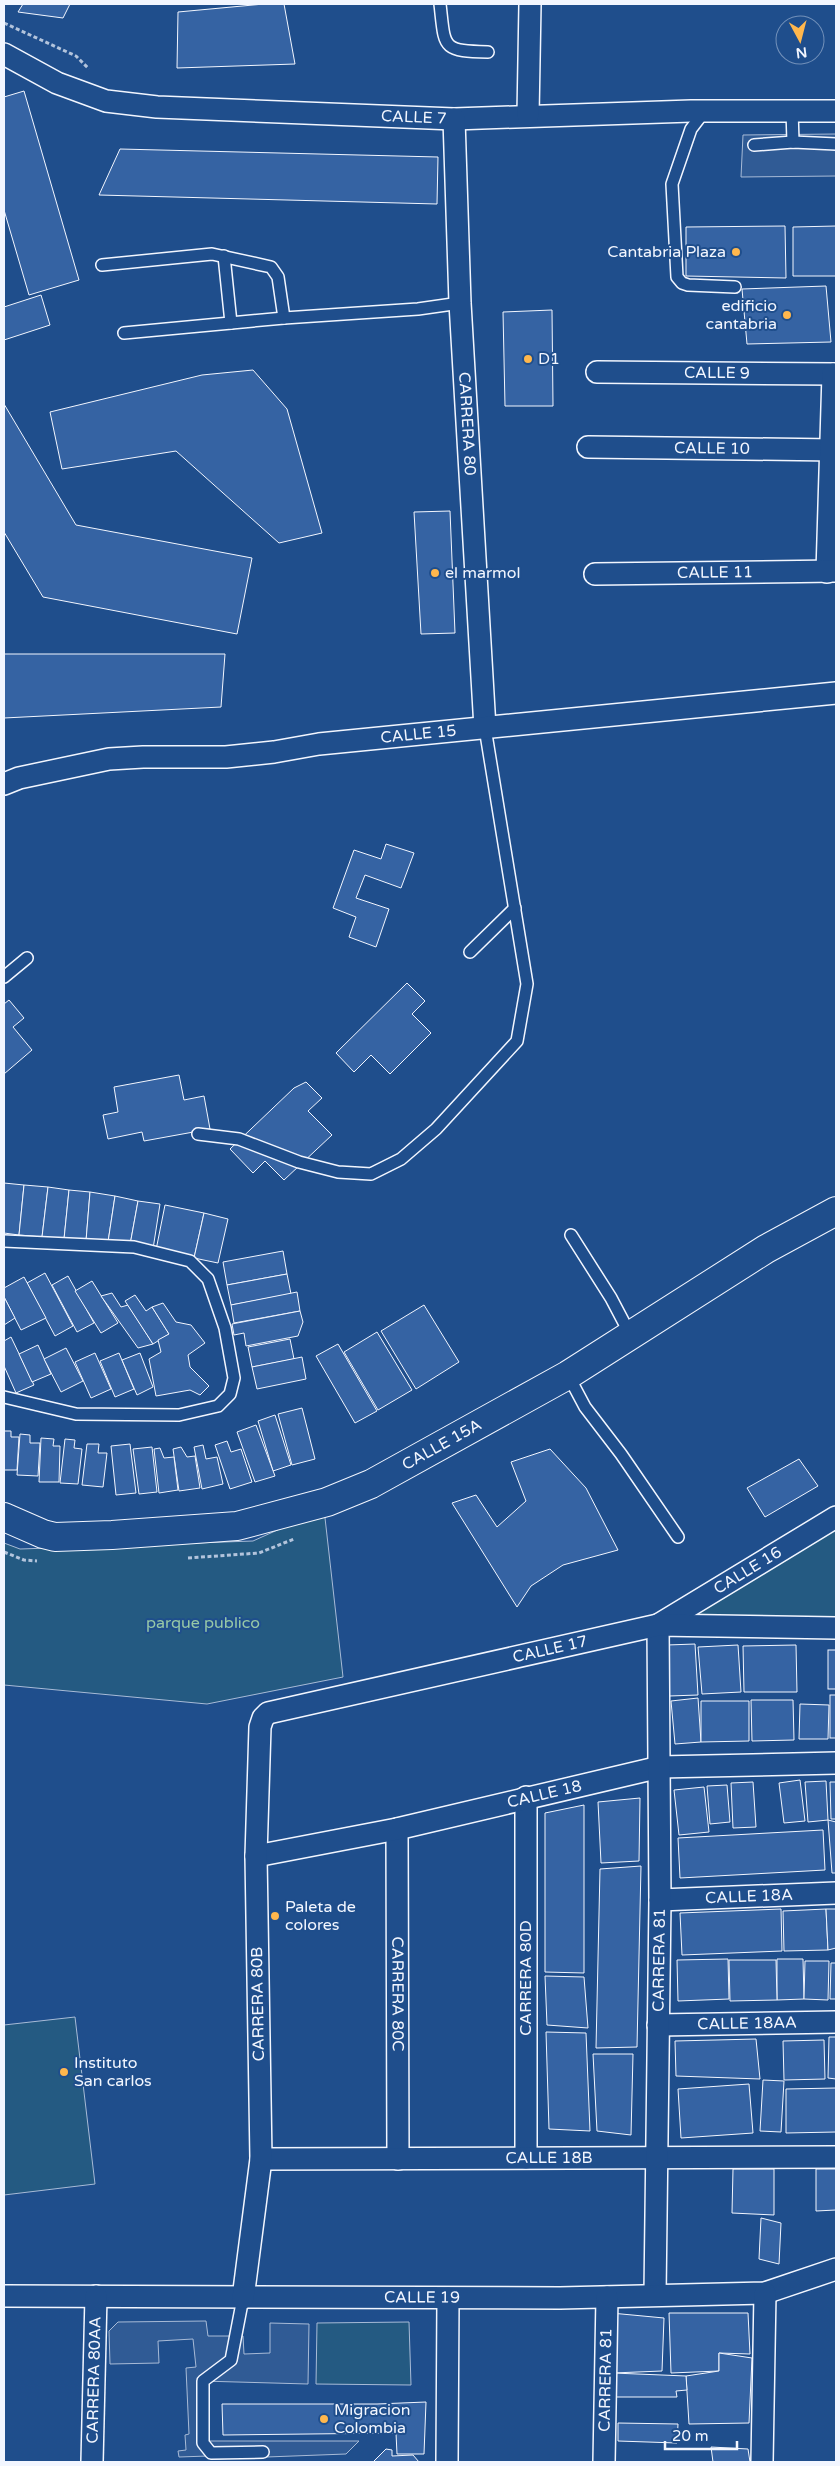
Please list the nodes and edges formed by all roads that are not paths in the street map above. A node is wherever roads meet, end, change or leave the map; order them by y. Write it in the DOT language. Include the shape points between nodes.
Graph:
graph roads {
  1 [pos="440,4"];
  2 [pos="530,4"];
  3 [pos="488,52"];
  4 [pos="4,54"];
  5 [pos="792,110"];
  6 [pos="836,111"];
  7 [pos="704,112"];
  8 [pos="528,116"];
  9 [pos="454,119"];
  10 [pos="793,142"];
  11 [pos="836,144"];
  12 [pos="754,145"];
  13 [pos="224,256"];
  14 [pos="102,265"];
  15 [pos="735,287"];
  16 [pos="460,303"];
  17 [pos="284,318"];
  18 [pos="231,323"];
  19 [pos="124,333"];
  20 [pos="597,372"];
  21 [pos="835,374"];
  22 [pos="588,447"];
  23 [pos="834,450"];
  24 [pos="832,572"];
  25 [pos="594,574"];
  26 [pos="836,693"];
  27 [pos="485,728"];
  28 [pos="9,778"];
  29 [pos="515,908"];
  30 [pos="470,952"];
  31 [pos="27,958"];
  32 [pos="4,977"];
  33 [pos="198,1134"];
  34 [pos="836,1211"];
  35 [pos="571,1235"];
  36 [pos="4,1240"];
  37 [pos="631,1336"];
  38 [pos="568,1375"];
  39 [pos="4,1397"];
  40 [pos="4,1517"];
  41 [pos="836,1517"];
  42 [pos="678,1537"];
  43 [pos="658,1625"];
  44 [pos="836,1628"];
  45 [pos="268,1713"];
  46 [pos="836,1763"];
  47 [pos="660,1767"];
  48 [pos="526,1797"];
  49 [pos="397,1829"];
  50 [pos="256,1856"];
  51 [pos="836,1893"];
  52 [pos="660,1900"];
  53 [pos="836,2022"];
  54 [pos="658,2025"];
  55 [pos="836,2157"];
  56 [pos="526,2158"];
  57 [pos="656,2158"];
  58 [pos="398,2159"];
  59 [pos="261,2160"];
  60 [pos="836,2269"];
  61 [pos="765,2293"];
  62 [pos="655,2295"];
  63 [pos="4,2296"];
  64 [pos="96,2296"];
  65 [pos="607,2297"];
  66 [pos="243,2298"];
  67 [pos="448,2298"];
  68 [pos="263,2452"];
  69 [pos="92,2462"];
  70 [pos="447,2462"];
  71 [pos="604,2462"];
  72 [pos="762,2462"];
  1 -- 3 [label="lane" via="449,47 458,51"];
  2 -- 8 [label="street"];
  4 -- 9 [label="street, CALLE 7" via="57,83 106,100 157,107"];
  5 -- 6 [label="street, CALLE 7"];
  5 -- 7 [label="street, CALLE 7"];
  5 -- 10 [label="lane"];
  7 -- 8 [label="street, CALLE 7"];
  7 -- 15 [label="lane" via="691,129 672,184 677,277 688,285"];
  8 -- 9 [label="street, CALLE 7"];
  9 -- 16 [label="street, CARRERA 80"];
  10 -- 11 [label="lane"];
  10 -- 12 [label="lane"];
  13 -- 14 [label="lane" via="212,254"];
  13 -- 17 [label="lane" via="271,267 278,277"];
  13 -- 18 [label="lane"];
  16 -- 17 [label="lane"];
  16 -- 27 [label="street, CARRERA 80"];
  17 -- 18 [label="lane"];
  18 -- 19 [label="lane"];
  20 -- 21 [label="street, CALLE 9"];
  21 -- 23 [label="street"];
  22 -- 23 [label="street, CALLE 10"];
  23 -- 24 [label="street"];
  24 -- 25 [label="street, CALLE 11"];
  26 -- 27 [label="street, CALLE 15"];
  27 -- 28 [label="street, CALLE 15" via="319,744 226,757 109,759"];
  27 -- 29 [label="lane"];
  29 -- 30 [label="lane"];
  29 -- 33 [label="lane" via="527,984 517,1041 436,1128 400,1159 371,1174 338,1172 239,1140"];
  31 -- 32 [label="lane"];
  34 -- 37 [label="street, CALLE 15A" via="766,1249"];
  35 -- 37 [label="lane"];
  36 -- 39 [label="lane" via="134,1247 190,1261 208,1279 225,1328 234,1378 230,1394 218,1406 179,1415 76,1414"];
  37 -- 38 [label="street, CALLE 15A"];
  38 -- 40 [label="street, CALLE 15A" via="371,1484 327,1502 275,1517 237,1526 69,1537 44,1534"];
  38 -- 42 [label="lane" via="585,1406"];
  41 -- 43 [label="street, CALLE 16"];
  43 -- 44 [label="street, CALLE 17"];
  43 -- 45 [label="street, CALLE 17"];
  43 -- 47 [label="street, CARRERA 81"];
  45 -- 50 [label="street, CARRERA 80B" via="260,1727"];
  46 -- 47 [label="street, CALLE 18"];
  47 -- 48 [label="street, CALLE 18"];
  47 -- 52 [label="street, CARRERA 81"];
  48 -- 49 [label="street, CALLE 18"];
  48 -- 56 [label="street, CARRERA 80D"];
  49 -- 50 [label="street, CALLE 18"];
  49 -- 58 [label="street, CARRERA 80C"];
  50 -- 59 [label="street, CARRERA 80B"];
  51 -- 52 [label="street, CALLE 18A"];
  52 -- 54 [label="street, CARRERA 81"];
  53 -- 54 [label="street, CALLE 18AA"];
  54 -- 57 [label="street, CARRERA 81"];
  55 -- 57 [label="street, CALLE 18B"];
  56 -- 57 [label="street, CALLE 18B"];
  56 -- 58 [label="street, CALLE 18B"];
  57 -- 62 [label="street, CARRERA 81"];
  58 -- 59 [label="street, CALLE 18B"];
  59 -- 66 [label="street, CARRERA 80B"];
  60 -- 61 [label="street, CALLE 19"];
  61 -- 62 [label="street, CALLE 19"];
  61 -- 72 [label="street"];
  62 -- 65 [label="street, CALLE 19"];
  63 -- 64 [label="street, CALLE 19"];
  64 -- 66 [label="street, CALLE 19"];
  64 -- 69 [label="street, CARRERA 80AA"];
  65 -- 67 [label="street, CALLE 19"];
  65 -- 71 [label="street, CARRERA 81"];
  66 -- 67 [label="street, CALLE 19"];
  66 -- 68 [label="lane" via="230,2360 202,2381 202,2443 211,2453"];
  67 -- 70 [label="street"];
}
